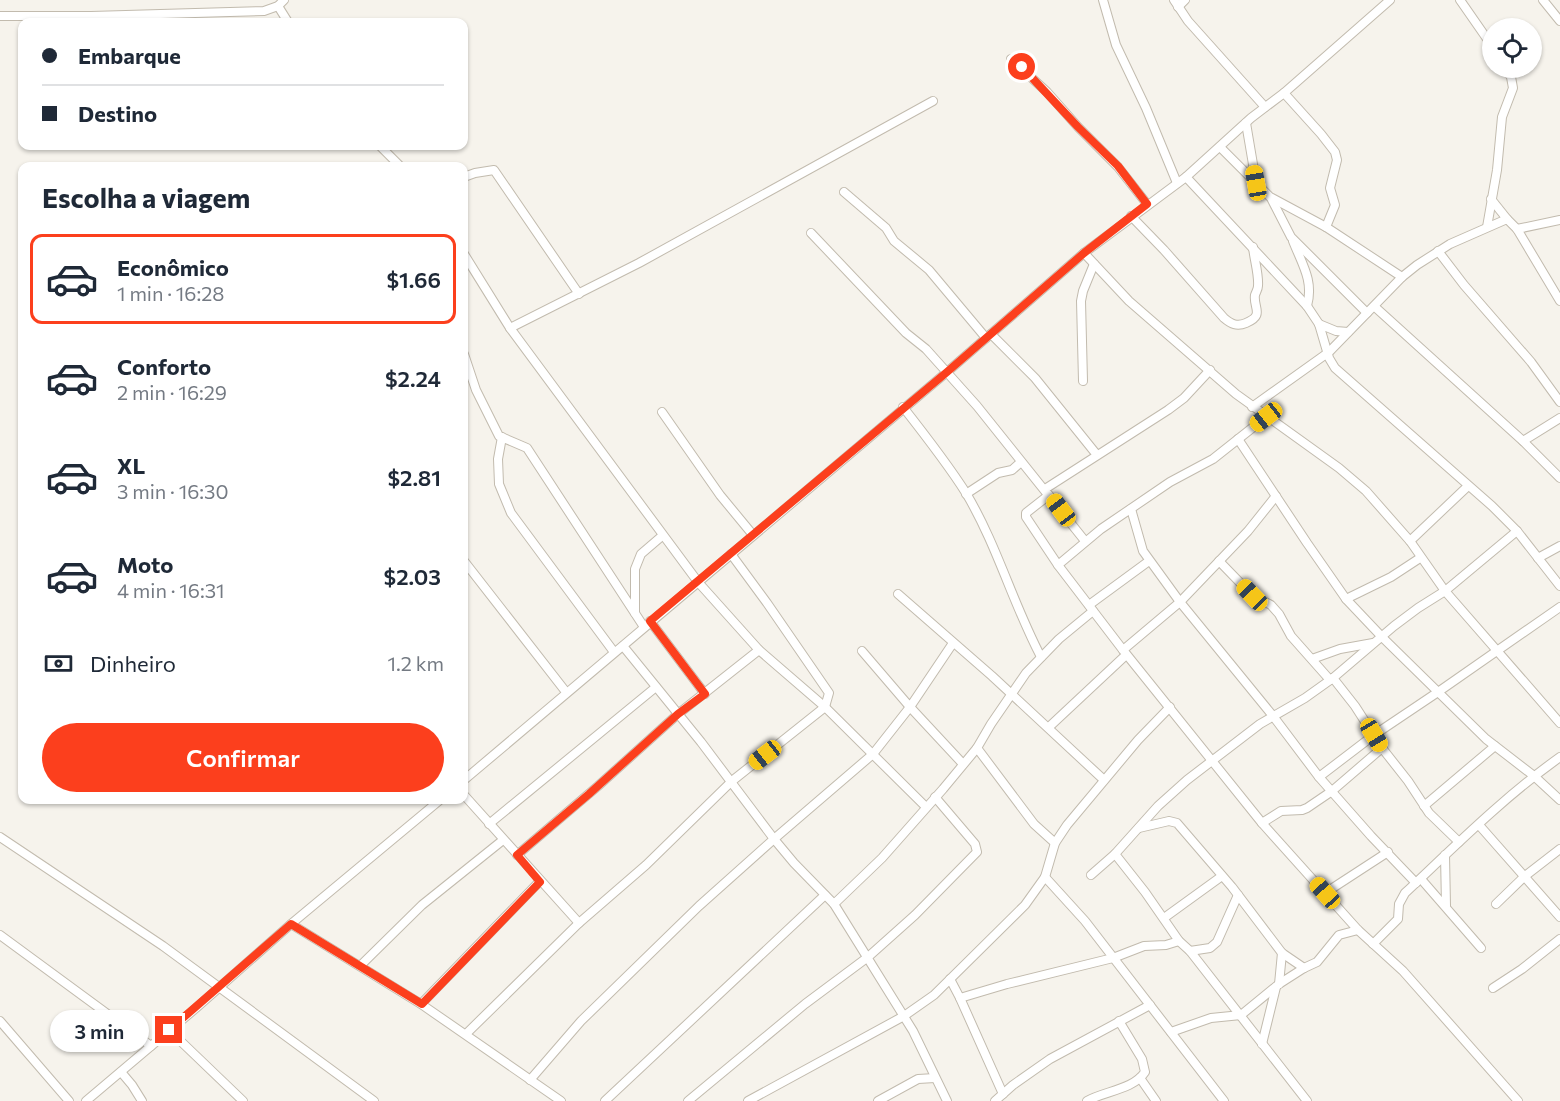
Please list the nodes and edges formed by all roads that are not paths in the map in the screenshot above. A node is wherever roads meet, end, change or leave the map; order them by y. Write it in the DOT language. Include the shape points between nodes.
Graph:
graph roads {
  1 [pos="1103,0"];
  2 [pos="1185,0"];
  3 [pos="1390,0"];
  4 [pos="1460,0"];
  5 [pos="1544,0"];
  6 [pos="281,3"];
  7 [pos="1176,3"];
  8 [pos="0,16"];
  9 [pos="287,18"];
  10 [pos="1560,21"];
  11 [pos="1482,32"];
  12 [pos="1011,59"];
  13 [pos="1511,78"];
  14 [pos="1284,93"];
  15 [pos="933,101"];
  16 [pos="1265,107"];
  17 [pos="1246,123"];
  18 [pos="1220,147"];
  19 [pos="384,150"];
  20 [pos="396,162"];
  21 [pos="468,176"];
  22 [pos="1186,177"];
  23 [pos="1177,183"];
  24 [pos="1256,183"];
  25 [pos="844,192"];
  26 [pos="1271,198"];
  27 [pos="1491,199"];
  28 [pos="1147,204"];
  29 [pos="1131,216"];
  30 [pos="1507,219"];
  31 [pos="1560,220"];
  32 [pos="1326,227"];
  33 [pos="1487,227"];
  34 [pos="1517,229"];
  35 [pos="811,233"];
  36 [pos="1291,237"];
  37 [pos="1252,246"];
  38 [pos="1438,251"];
  39 [pos="1084,253"];
  40 [pos="468,260"];
  41 [pos="1094,264"];
  42 [pos="1402,277"];
  43 [pos="1557,290"];
  44 [pos="579,294"];
  45 [pos="1560,301"];
  46 [pos="1307,306"];
  47 [pos="1375,307"];
  48 [pos="1368,314"];
  49 [pos="1319,324"];
  50 [pos="510,328"];
  51 [pos="1348,332"];
  52 [pos="989,336"];
  53 [pos="1329,352"];
  54 [pos="468,364"];
  55 [pos="1210,370"];
  56 [pos="947,372"];
  57 [pos="1083,381"];
  58 [pos="1560,402"];
  59 [pos="903,407"];
  60 [pos="1252,407"];
  61 [pos="662,412"];
  62 [pos="1266,417"];
  63 [pos="1560,418"];
  64 [pos="501,437"];
  65 [pos="1238,439"];
  66 [pos="1523,441"];
  67 [pos="1097,455"];
  68 [pos="1021,462"];
  69 [pos="1560,478"];
  70 [pos="1468,486"];
  71 [pos="1047,492"];
  72 [pos="966,494"];
  73 [pos="1276,496"];
  74 [pos="1131,509"];
  75 [pos="1517,531"];
  76 [pos="753,535"];
  77 [pos="662,536"];
  78 [pos="1085,541"];
  79 [pos="1410,541"];
  80 [pos="1560,546"];
  81 [pos="731,554"];
  82 [pos="1420,558"];
  83 [pos="1538,558"];
  84 [pos="1149,561"];
  85 [pos="1219,561"];
  86 [pos="1059,565"];
  87 [pos="468,566"];
  88 [pos="698,582"];
  89 [pos="1560,586"];
  90 [pos="1445,591"];
  91 [pos="898,594"];
  92 [pos="1347,599"];
  93 [pos="1180,602"];
  94 [pos="1560,607"];
  95 [pos="1091,608"];
  96 [pos="635,614"];
  97 [pos="647,624"];
  98 [pos="1382,637"];
  99 [pos="953,642"];
  100 [pos="1374,643"];
  101 [pos="623,646"];
  102 [pos="759,650"];
  103 [pos="1497,650"];
  104 [pos="862,651"];
  105 [pos="614,652"];
  106 [pos="1124,653"];
  107 [pos="1041,657"];
  108 [pos="1312,659"];
  109 [pos="1332,679"];
  110 [pos="656,687"];
  111 [pos="566,692"];
  112 [pos="1011,693"];
  113 [pos="1438,693"];
  114 [pos="705,694"];
  115 [pos="825,707"];
  116 [pos="910,707"];
  117 [pos="1170,707"];
  118 [pos="678,714"];
  119 [pos="1273,716"];
  120 [pos="1560,723"];
  121 [pos="1049,727"];
  122 [pos="1374,735"];
  123 [pos="1495,746"];
  124 [pos="977,748"];
  125 [pos="1382,748"];
  126 [pos="873,754"];
  127 [pos="1560,757"];
  128 [pos="1213,760"];
  129 [pos="963,764"];
  130 [pos="1534,776"];
  131 [pos="468,777"];
  132 [pos="1319,777"];
  133 [pos="1104,780"];
  134 [pos="732,782"];
  135 [pos="1332,791"];
  136 [pos="935,797"];
  137 [pos="468,800"];
  138 [pos="1560,800"];
  139 [pos="435,804"];
  140 [pos="1425,806"];
  141 [pos="926,807"];
  142 [pos="1262,823"];
  143 [pos="489,824"];
  144 [pos="1479,825"];
  145 [pos="1139,829"];
  146 [pos="0,837"];
  147 [pos="774,838"];
  148 [pos="503,840"];
  149 [pos="1459,842"];
  150 [pos="1055,843"];
  151 [pos="1560,849"];
  152 [pos="1388,852"];
  153 [pos="1115,854"];
  154 [pos="517,855"];
  155 [pos="1444,855"];
  156 [pos="1091,875"];
  157 [pos="1222,876"];
  158 [pos="1525,876"];
  159 [pos="1045,877"];
  160 [pos="1418,881"];
  161 [pos="540,882"];
  162 [pos="1325,893"];
  163 [pos="1238,895"];
  164 [pos="825,896"];
  165 [pos="834,904"];
  166 [pos="1496,904"];
  167 [pos="1446,906"];
  168 [pos="1560,917"];
  169 [pos="1164,918"];
  170 [pos="579,923"];
  171 [pos="291,924"];
  172 [pos="1358,930"];
  173 [pos="0,935"];
  174 [pos="1560,939"];
  175 [pos="1179,941"];
  176 [pos="1373,944"];
  177 [pos="1481,948"];
  178 [pos="1190,951"];
  179 [pos="1282,953"];
  180 [pos="868,957"];
  181 [pos="1113,958"];
  182 [pos="360,966"];
  183 [pos="1304,968"];
  184 [pos="950,980"];
  185 [pos="1277,985"];
  186 [pos="218,988"];
  187 [pos="1493,988"];
  188 [pos="960,998"];
  189 [pos="422,1004"];
  190 [pos="1150,1005"];
  191 [pos="1240,1015"];
  192 [pos="904,1016"];
  193 [pos="0,1021"];
  194 [pos="1119,1022"];
  195 [pos="169,1030"];
  196 [pos="1171,1032"];
  197 [pos="466,1034"];
  198 [pos="1262,1044"];
  199 [pos="150,1046"];
  200 [pos="121,1072"];
  201 [pos="935,1078"];
  202 [pos="1140,1078"];
  203 [pos="530,1080"];
  204 [pos="1003,1094"];
  205 [pos="69,1101"];
  206 [pos="86,1101"];
  207 [pos="142,1101"];
  208 [pos="243,1101"];
  209 [pos="374,1101"];
  210 [pos="561,1101"];
  211 [pos="605,1101"];
  212 [pos="688,1101"];
  213 [pos="748,1101"];
  214 [pos="878,1101"];
  215 [pos="947,1101"];
  216 [pos="994,1101"];
  217 [pos="1087,1101"];
  218 [pos="1156,1101"];
  219 [pos="1224,1101"];
  220 [pos="1307,1101"];
  221 [pos="1518,1101"];
  1 -- 23 [label="street" via="1116,45"];
  2 -- 7 [label="street"];
  3 -- 14 [label="street"];
  4 -- 11 [label="street"];
  5 -- 10 [label="street"];
  6 -- 8 [label="street" via="264,10"];
  6 -- 9 [label="street"];
  7 -- 16 [label="street"];
  12 -- 28 [label="street" via="1118,166"];
  13 -- 27 [label="street" via="1513,88 1502,117"];
  14 -- 16 [label="street"];
  14 -- 32 [label="street" via="1335,152 1337,166 1330,189 1335,205"];
  15 -- 44 [label="street"];
  16 -- 17 [label="street"];
  17 -- 18 [label="street"];
  17 -- 24 [label="street"];
  18 -- 22 [label="street"];
  18 -- 24 [label="street"];
  19 -- 20 [label="street"];
  21 -- 44 [label="street" via="494,170"];
  22 -- 23 [label="street"];
  22 -- 37 [label="street"];
  23 -- 28 [label="street"];
  24 -- 26 [label="street"];
  25 -- 52 [label="street" via="929,270"];
  26 -- 32 [label="street"];
  26 -- 36 [label="street"];
  27 -- 30 [label="street"];
  27 -- 33 [label="street"];
  28 -- 29 [label="street"];
  29 -- 37 [label="street" via="1232,324 1242,325 1257,315 1258,285"];
  29 -- 39 [label="street"];
  30 -- 33 [label="street"];
  30 -- 34 [label="street"];
  31 -- 34 [label="street"];
  32 -- 42 [label="street"];
  33 -- 38 [label="street"];
  34 -- 43 [label="street"];
  35 -- 56 [label="street"];
  36 -- 46 [label="street" via="1309,282"];
  36 -- 48 [label="street"];
  37 -- 46 [label="street"];
  38 -- 42 [label="street"];
  38 -- 58 [label="street"];
  39 -- 41 [label="street"];
  39 -- 52 [label="street"];
  40 -- 50 [label="street"];
  41 -- 55 [label="street" via="1151,321"];
  41 -- 57 [label="street" via="1081,301"];
  42 -- 47 [label="street"];
  43 -- 45 [label="street"];
  44 -- 50 [label="street"];
  46 -- 49 [label="street"];
  47 -- 48 [label="street"];
  47 -- 66 [label="street"];
  48 -- 51 [label="street"];
  49 -- 51 [label="street"];
  49 -- 53 [label="street"];
  50 -- 77 [label="street"];
  51 -- 53 [label="street"];
  52 -- 56 [label="street"];
  52 -- 67 [label="street" via="1035,378"];
  53 -- 60 [label="street"];
  53 -- 70 [label="street" via="1331,363 1342,375"];
  54 -- 64 [label="street"];
  55 -- 60 [label="street"];
  55 -- 67 [label="street" via="1184,398"];
  56 -- 59 [label="street"];
  56 -- 68 [label="street"];
  59 -- 72 [label="street"];
  59 -- 76 [label="street"];
  60 -- 62 [label="street"];
  61 -- 76 [label="street"];
  62 -- 65 [label="street"];
  62 -- 79 [label="street" via="1366,491"];
  63 -- 66 [label="street"];
  64 -- 96 [label="street" via="527,448"];
  64 -- 105 [label="street" via="500,484 511,513"];
  65 -- 73 [label="street"];
  65 -- 74 [label="street" via="1213,459"];
  66 -- 69 [label="street"];
  67 -- 71 [label="street"];
  68 -- 71 [label="street"];
  68 -- 72 [label="street"];
  70 -- 75 [label="street"];
  70 -- 79 [label="street"];
  71 -- 78 [label="street"];
  71 -- 86 [label="street" via="1026,517"];
  72 -- 107 [label="street"];
  73 -- 85 [label="street"];
  73 -- 92 [label="street"];
  74 -- 78 [label="street"];
  74 -- 84 [label="street" via="1140,545"];
  75 -- 83 [label="street"];
  75 -- 90 [label="street"];
  76 -- 81 [label="street"];
  77 -- 88 [label="street"];
  77 -- 96 [label="street" via="641,554 635,569"];
  78 -- 86 [label="street"];
  79 -- 82 [label="street"];
  80 -- 83 [label="street"];
  81 -- 88 [label="street"];
  81 -- 115 [label="street" via="829,693"];
  82 -- 90 [label="street"];
  82 -- 92 [label="street"];
  83 -- 89 [label="street"];
  84 -- 93 [label="street"];
  84 -- 95 [label="street"];
  85 -- 93 [label="street"];
  85 -- 108 [label="street" via="1252,595 1271,605"];
  86 -- 95 [label="street"];
  87 -- 111 [label="street"];
  88 -- 97 [label="street"];
  88 -- 102 [label="street"];
  90 -- 98 [label="street"];
  90 -- 103 [label="street"];
  91 -- 99 [label="street"];
  92 -- 98 [label="street"];
  93 -- 106 [label="street"];
  93 -- 119 [label="street"];
  94 -- 103 [label="street"];
  95 -- 106 [label="street"];
  95 -- 107 [label="street"];
  96 -- 97 [label="street"];
  97 -- 101 [label="street"];
  97 -- 114 [label="street"];
  98 -- 100 [label="street"];
  98 -- 113 [label="street"];
  99 -- 112 [label="street"];
  99 -- 116 [label="street"];
  100 -- 108 [label="street"];
  100 -- 109 [label="street"];
  101 -- 105 [label="street"];
  101 -- 110 [label="street"];
  102 -- 114 [label="street"];
  102 -- 115 [label="street"];
  103 -- 113 [label="street"];
  103 -- 120 [label="street"];
  104 -- 116 [label="street"];
  105 -- 111 [label="street"];
  106 -- 117 [label="street"];
  106 -- 121 [label="street"];
  107 -- 112 [label="street"];
  108 -- 109 [label="street"];
  109 -- 119 [label="street"];
  109 -- 122 [label="street"];
  110 -- 118 [label="street"];
  110 -- 143 [label="street"];
  111 -- 131 [label="street"];
  112 -- 121 [label="street"];
  112 -- 124 [label="street"];
  113 -- 122 [label="street"];
  113 -- 123 [label="street"];
  114 -- 118 [label="street"];
  115 -- 126 [label="street"];
  115 -- 134 [label="street"];
  116 -- 126 [label="street"];
  116 -- 129 [label="street"];
  117 -- 128 [label="street"];
  117 -- 133 [label="street"];
  118 -- 134 [label="street"];
  118 -- 154 [label="street"];
  119 -- 128 [label="street"];
  119 -- 132 [label="street"];
  121 -- 133 [label="street"];
  122 -- 125 [label="street"];
  122 -- 132 [label="street"];
  123 -- 130 [label="street"];
  123 -- 140 [label="street"];
  124 -- 129 [label="street"];
  124 -- 150 [label="street" via="1034,824"];
  125 -- 135 [label="street"];
  125 -- 140 [label="street"];
  126 -- 141 [label="street"];
  126 -- 147 [label="street"];
  127 -- 130 [label="street"];
  128 -- 142 [label="street"];
  128 -- 145 [label="street" via="1171,793"];
  129 -- 136 [label="street"];
  130 -- 138 [label="street"];
  130 -- 144 [label="street"];
  132 -- 135 [label="street"];
  133 -- 150 [label="street"];
  134 -- 147 [label="street"];
  134 -- 170 [label="street"];
  135 -- 142 [label="street" via="1302,810 1281,810"];
  135 -- 152 [label="street"];
  136 -- 141 [label="street"];
  136 -- 180 [label="street" via="975,844 977,852"];
  137 -- 143 [label="street"];
  139 -- 171 [label="street"];
  140 -- 149 [label="street"];
  141 -- 165 [label="street" via="882,858"];
  142 -- 162 [label="street"];
  143 -- 148 [label="street"];
  144 -- 149 [label="street"];
  144 -- 158 [label="street"];
  145 -- 153 [label="street"];
  145 -- 157 [label="street" via="1173,821"];
  146 -- 186 [label="street" via="163,946"];
  147 -- 164 [label="street"];
  147 -- 203 [label="street" via="581,1021"];
  148 -- 154 [label="street"];
  148 -- 182 [label="street" via="422,905"];
  149 -- 155 [label="street"];
  150 -- 159 [label="street"];
  151 -- 158 [label="street"];
  152 -- 160 [label="street"];
  152 -- 162 [label="street"];
  153 -- 156 [label="street"];
  153 -- 169 [label="street"];
  154 -- 161 [label="street"];
  155 -- 160 [label="street"];
  155 -- 167 [label="street"];
  157 -- 163 [label="street"];
  157 -- 169 [label="street"];
  158 -- 166 [label="street"];
  158 -- 168 [label="street"];
  159 -- 181 [label="street"];
  159 -- 184 [label="street" via="1015,916"];
  160 -- 167 [label="street"];
  160 -- 176 [label="street" via="1400,901 1398,918"];
  161 -- 170 [label="street"];
  161 -- 189 [label="street"];
  162 -- 172 [label="street"];
  163 -- 178 [label="street" via="1217,942 1210,948"];
  163 -- 179 [label="street"];
  164 -- 165 [label="street"];
  164 -- 211 [label="street"];
  165 -- 180 [label="street"];
  167 -- 177 [label="street"];
  169 -- 175 [label="street"];
  170 -- 197 [label="street"];
  171 -- 182 [label="street"];
  171 -- 186 [label="street"];
  172 -- 176 [label="street"];
  172 -- 183 [label="street" via="1339,935 1321,958"];
  173 -- 199 [label="street"];
  174 -- 187 [label="street"];
  175 -- 178 [label="street"];
  175 -- 181 [label="street" via="1144,946"];
  176 -- 221 [label="street" via="1403,971"];
  178 -- 191 [label="street"];
  179 -- 183 [label="street"];
  179 -- 185 [label="street"];
  180 -- 192 [label="street"];
  180 -- 212 [label="street"];
  181 -- 188 [label="street"];
  181 -- 190 [label="street"];
  182 -- 189 [label="street"];
  183 -- 185 [label="street"];
  184 -- 188 [label="street"];
  184 -- 192 [label="street" via="927,1002"];
  185 -- 191 [label="street"];
  185 -- 198 [label="street"];
  186 -- 195 [label="street"];
  186 -- 209 [label="street"];
  188 -- 204 [label="street"];
  189 -- 197 [label="street"];
  190 -- 194 [label="street"];
  190 -- 196 [label="street"];
  191 -- 196 [label="street" via="1211,1018"];
  191 -- 198 [label="street"];
  192 -- 201 [label="street"];
  192 -- 213 [label="street"];
  193 -- 205 [label="street"];
  194 -- 202 [label="street" via="1144,1063"];
  194 -- 204 [label="street" via="1050,1059"];
  195 -- 199 [label="street"];
  195 -- 208 [label="street"];
  196 -- 219 [label="street"];
  197 -- 203 [label="street"];
  198 -- 220 [label="street"];
  199 -- 200 [label="street"];
  200 -- 206 [label="street"];
  200 -- 207 [label="street"];
  201 -- 214 [label="street" via="918,1079"];
  201 -- 215 [label="street"];
  202 -- 217 [label="street"];
  202 -- 218 [label="street"];
  203 -- 210 [label="street"];
  204 -- 216 [label="street"];
}
